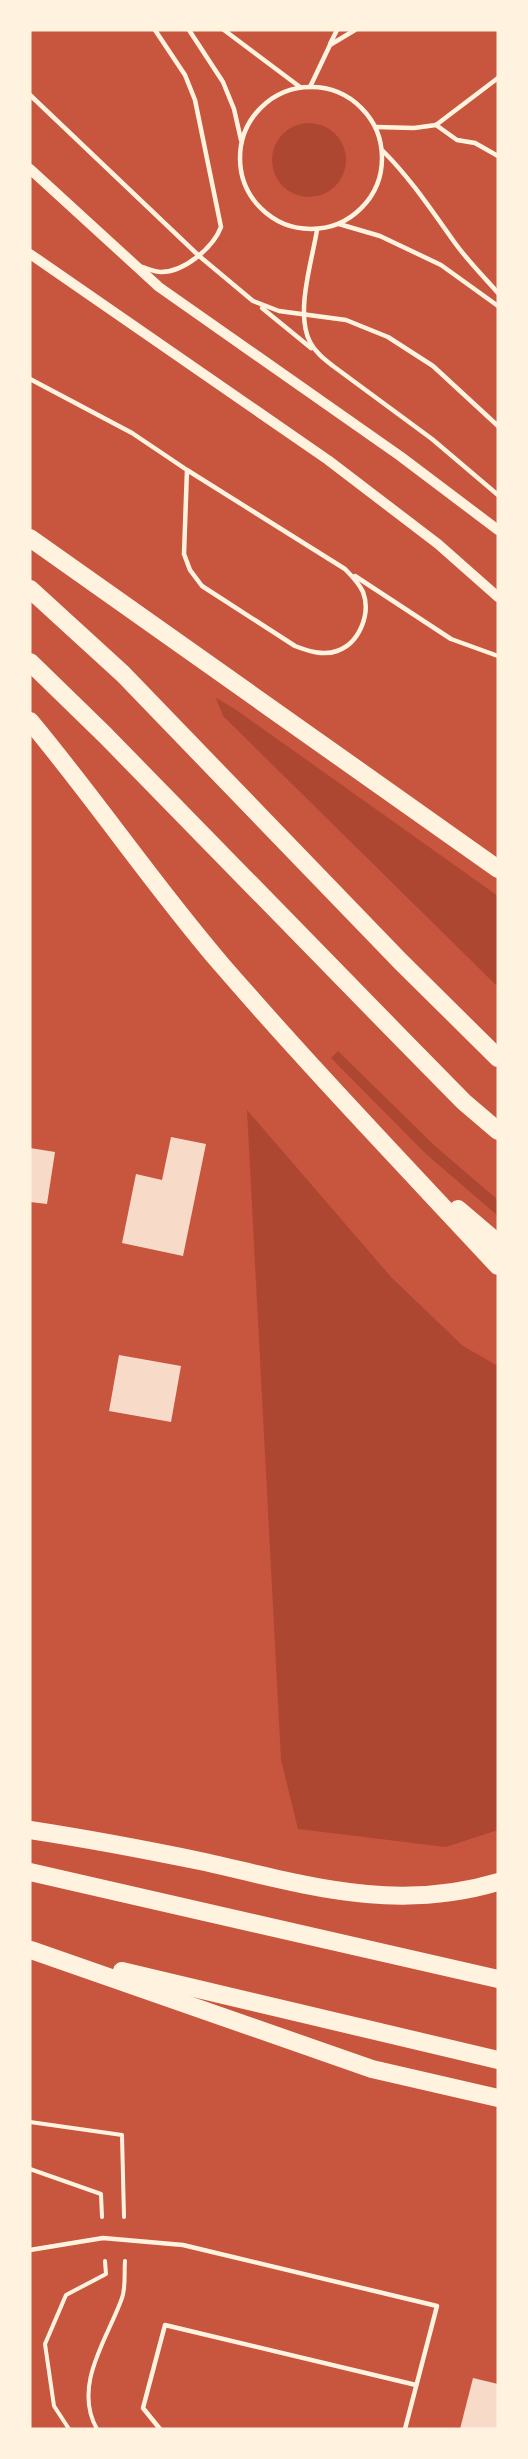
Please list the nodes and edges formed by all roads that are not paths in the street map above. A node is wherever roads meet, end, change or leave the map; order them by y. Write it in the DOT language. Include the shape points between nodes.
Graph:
graph roads {
  1 [pos="155,30"];
  2 [pos="189,30"];
  3 [pos="224,30"];
  4 [pos="337,30"];
  5 [pos="355,30"];
  6 [pos="330,45"];
  7 [pos="498,78"];
  8 [pos="300,87"];
  9 [pos="310,87"];
  10 [pos="30,95"];
  11 [pos="435,125"];
  12 [pos="376,127"];
  13 [pos="241,140"];
  14 [pos="382,150"];
  15 [pos="498,156"];
  16 [pos="30,169"];
  17 [pos="339,224"];
  18 [pos="317,230"];
  19 [pos="30,254"];
  20 [pos="198,255"];
  21 [pos="125,258"];
  22 [pos="498,293"];
  23 [pos="253,301"];
  24 [pos="498,306"];
  25 [pos="304,314"];
  26 [pos="318,353"];
  27 [pos="30,379"];
  28 [pos="498,426"];
  29 [pos="187,470"];
  30 [pos="498,495"];
  31 [pos="498,530"];
  32 [pos="30,538"];
  33 [pos="345,569"];
  34 [pos="30,589"];
  35 [pos="498,597"];
  36 [pos="498,656"];
  37 [pos="30,662"];
  38 [pos="30,721"];
  39 [pos="498,869"];
  40 [pos="498,1058"];
  41 [pos="346,1102"];
  42 [pos="498,1131"];
  43 [pos="498,1243"];
  44 [pos="498,1266"];
  45 [pos="30,1830"];
  46 [pos="30,1872"];
  47 [pos="498,1882"];
  48 [pos="30,1950"];
  49 [pos="498,1979"];
  50 [pos="498,2060"];
  51 [pos="498,2098"];
  52 [pos="30,2250"];
  53 [pos="416,2385"];
  54 [pos="160,2429"];
  55 [pos="405,2429"];
  1 -- 20 [label="lane" via="185,75 195,100 220,216 218,236"];
  2 -- 13 [label="lane" via="223,82"];
  3 -- 8 [label="lane"];
  4 -- 6 [label="lane"];
  5 -- 6 [label="lane"];
  6 -- 9 [label="lane"];
  7 -- 11 [label="lane"];
  8 -- 9 [label="lane"];
  8 -- 13 [label="lane" via="280,93 263,105 249,121"];
  9 -- 12 [label="lane" via="330,89 349,98 365,110"];
  10 -- 20 [label="lane"];
  11 -- 12 [label="lane"];
  11 -- 15 [label="lane" via="457,140 475,143"];
  12 -- 14 [label="lane"];
  13 -- 18 [label="lane" via="244,185 256,204 273,220 294,228"];
  14 -- 17 [label="lane" via="381,174 373,195 358,212"];
  14 -- 22 [label="lane"];
  16 -- 21 [label="street"];
  17 -- 18 [label="lane"];
  17 -- 24 [label="lane" via="380,236 441,265"];
  18 -- 25 [label="lane"];
  19 -- 35 [label="street" via="336,466 438,544"];
  20 -- 21 [label="lane" via="182,267 160,272"];
  20 -- 23 [label="lane"];
  21 -- 31 [label="street" via="201,319 400,456"];
  23 -- 25 [label="lane" via="272,309"];
  23 -- 26 [label="lane"];
  25 -- 26 [label="lane" via="308,336"];
  25 -- 28 [label="lane" via="346,320 388,338 433,366"];
  26 -- 30 [label="lane" via="432,439"];
  27 -- 29 [label="lane" via="132,433"];
  29 -- 33 [label="lane"];
  29 -- 33 [label="lane" via="184,554 190,570 202,586 295,646 325,653 337,651 355,638 363,624 365,602 362,590"];
  32 -- 39 [label="highway"];
  33 -- 36 [label="lane" via="452,639"];
  34 -- 40 [label="highway" via="130,682"];
  37 -- 42 [label="highway"];
  38 -- 41 [label="highway" via="168,901"];
  41 -- 43 [label="highway" via="434,1188"];
  41 -- 44 [label="highway"];
  45 -- 47 [label="highway" via="121,1844 327,1890 440,1896"];
  46 -- 49 [label="highway"];
  48 -- 50 [label="highway"];
  48 -- 51 [label="highway" via="372,2069"];
  52 -- 53 [label="lane" via="104,2238 183,2245 437,2306"];
  53 -- 54 [label="lane" via="165,2325 143,2408"];
  53 -- 55 [label="lane"];
}
